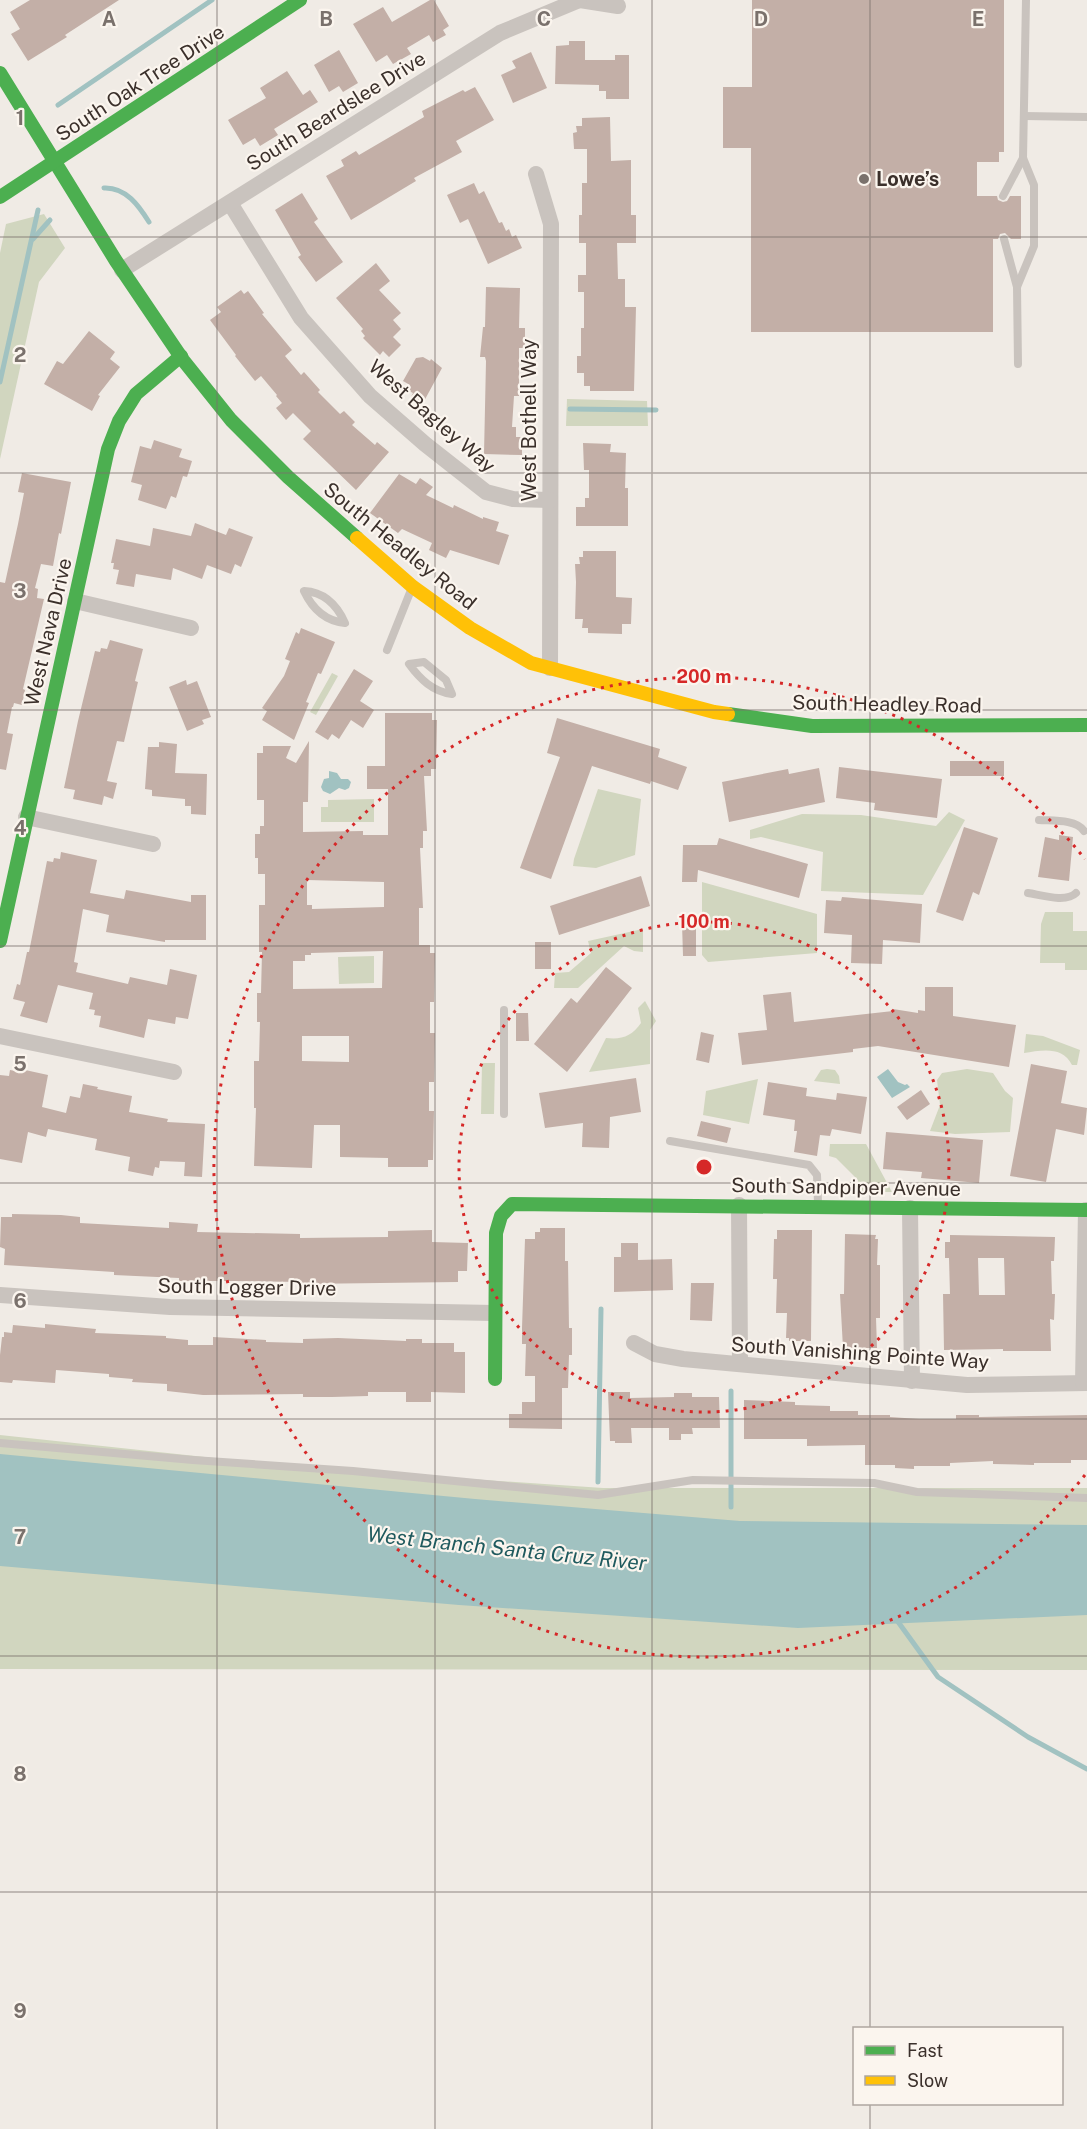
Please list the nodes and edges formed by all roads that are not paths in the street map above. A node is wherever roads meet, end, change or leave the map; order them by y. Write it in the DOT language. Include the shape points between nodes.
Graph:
graph roads {
  1 [pos="300,0"];
  2 [pos="579,0"];
  3 [pos="1026,0"];
  4 [pos="618,6"];
  5 [pos="0,73"];
  6 [pos="1024,116"];
  7 [pos="1087,117"];
  8 [pos="1023,158"];
  9 [pos="56,162"];
  10 [pos="536,174"];
  11 [pos="1003,196"];
  12 [pos="0,197"];
  13 [pos="230,203"];
  14 [pos="1004,239"];
  15 [pos="122,270"];
  16 [pos="1017,287"];
  17 [pos="181,356"];
  18 [pos="1018,364"];
  19 [pos="550,500"];
  20 [pos="412,587"];
  21 [pos="75,601"];
  22 [pos="345,623"];
  23 [pos="191,628"];
  24 [pos="387,650"];
  25 [pos="550,668"];
  26 [pos="452,694"];
  27 [pos="1087,725"];
  28 [pos="26,817"];
  29 [pos="1039,820"];
  30 [pos="1084,831"];
  31 [pos="153,844"];
  32 [pos="1028,893"];
  33 [pos="1076,893"];
  34 [pos="0,941"];
  35 [pos="504,1010"];
  36 [pos="0,1036"];
  37 [pos="174,1072"];
  38 [pos="504,1114"];
  39 [pos="670,1141"];
  40 [pos="738,1205"];
  41 [pos="818,1206"];
  42 [pos="910,1208"];
  43 [pos="1087,1210"];
  44 [pos="0,1295"];
  45 [pos="494,1313"];
  46 [pos="634,1343"];
  47 [pos="740,1364"];
  48 [pos="495,1379"];
  49 [pos="912,1381"];
  50 [pos="1085,1383"];
  51 [pos="0,1443"];
  52 [pos="1087,1498"];
  1 -- 9 [label="street, South Oak Tree Drive"];
  2 -- 4 [label="street, South Beardslee Drive"];
  2 -- 13 [label="street, South Beardslee Drive" via="500,33"];
  3 -- 6 [label="lane"];
  5 -- 9 [label="street, South Headley Road"];
  6 -- 7 [label="lane"];
  6 -- 8 [label="lane"];
  8 -- 11 [label="lane"];
  8 -- 16 [label="lane" via="1034,185 1034,246"];
  9 -- 12 [label="street, South Oak Tree Drive"];
  9 -- 15 [label="street, South Headley Road"];
  10 -- 19 [label="street, West Bothell Way" via="551,224"];
  13 -- 15 [label="street, South Beardslee Drive"];
  13 -- 19 [label="street, West Bagley Way" via="301,318 370,396 486,492 513,499"];
  14 -- 16 [label="lane"];
  15 -- 17 [label="street, South Headley Road"];
  16 -- 18 [label="lane"];
  17 -- 20 [label="street, South Headley Road" via="231,420 288,477"];
  17 -- 21 [label="street, West Nava Drive" via="136,394 119,421 108,449"];
  19 -- 25 [label="street, West Bothell Way"];
  20 -- 24 [label="lane"];
  20 -- 25 [label="street, South Headley Road" via="470,628 531,663"];
  21 -- 23 [label="street"];
  21 -- 28 [label="street, West Nava Drive"];
  22 -- 22 [label="lane" via="339,610 328,601 316,592 304,591 311,606 334,622"];
  25 -- 27 [label="street, South Headley Road" via="714,712 812,726"];
  26 -- 26 [label="lane" via="446,680 424,662 409,664 418,677 441,693"];
  28 -- 31 [label="street"];
  28 -- 34 [label="street, West Nava Drive"];
  29 -- 30 [label="lane" via="1074,824"];
  32 -- 33 [label="lane" via="1066,898"];
  35 -- 38 [label="lane"];
  36 -- 37 [label="street"];
  39 -- 41 [label="lane" via="810,1165 817,1175"];
  40 -- 41 [label="street, South Sandpiper Avenue"];
  40 -- 45 [label="street, South Sandpiper Avenue" via="512,1204 501,1216 496,1233"];
  40 -- 47 [label="street"];
  41 -- 42 [label="street, South Sandpiper Avenue"];
  42 -- 43 [label="street, South Sandpiper Avenue"];
  42 -- 49 [label="street"];
  43 -- 50 [label="street"];
  44 -- 45 [label="street, South Logger Drive" via="170,1307"];
  45 -- 48 [label="street"];
  46 -- 47 [label="street, South Vanishing Pointe Way" via="655,1354"];
  47 -- 49 [label="street, South Vanishing Pointe Way"];
  49 -- 50 [label="street, South Vanishing Pointe Way" via="967,1385"];
  51 -- 52 [label="lane" via="598,1495 693,1480 874,1483 917,1492"];
}
